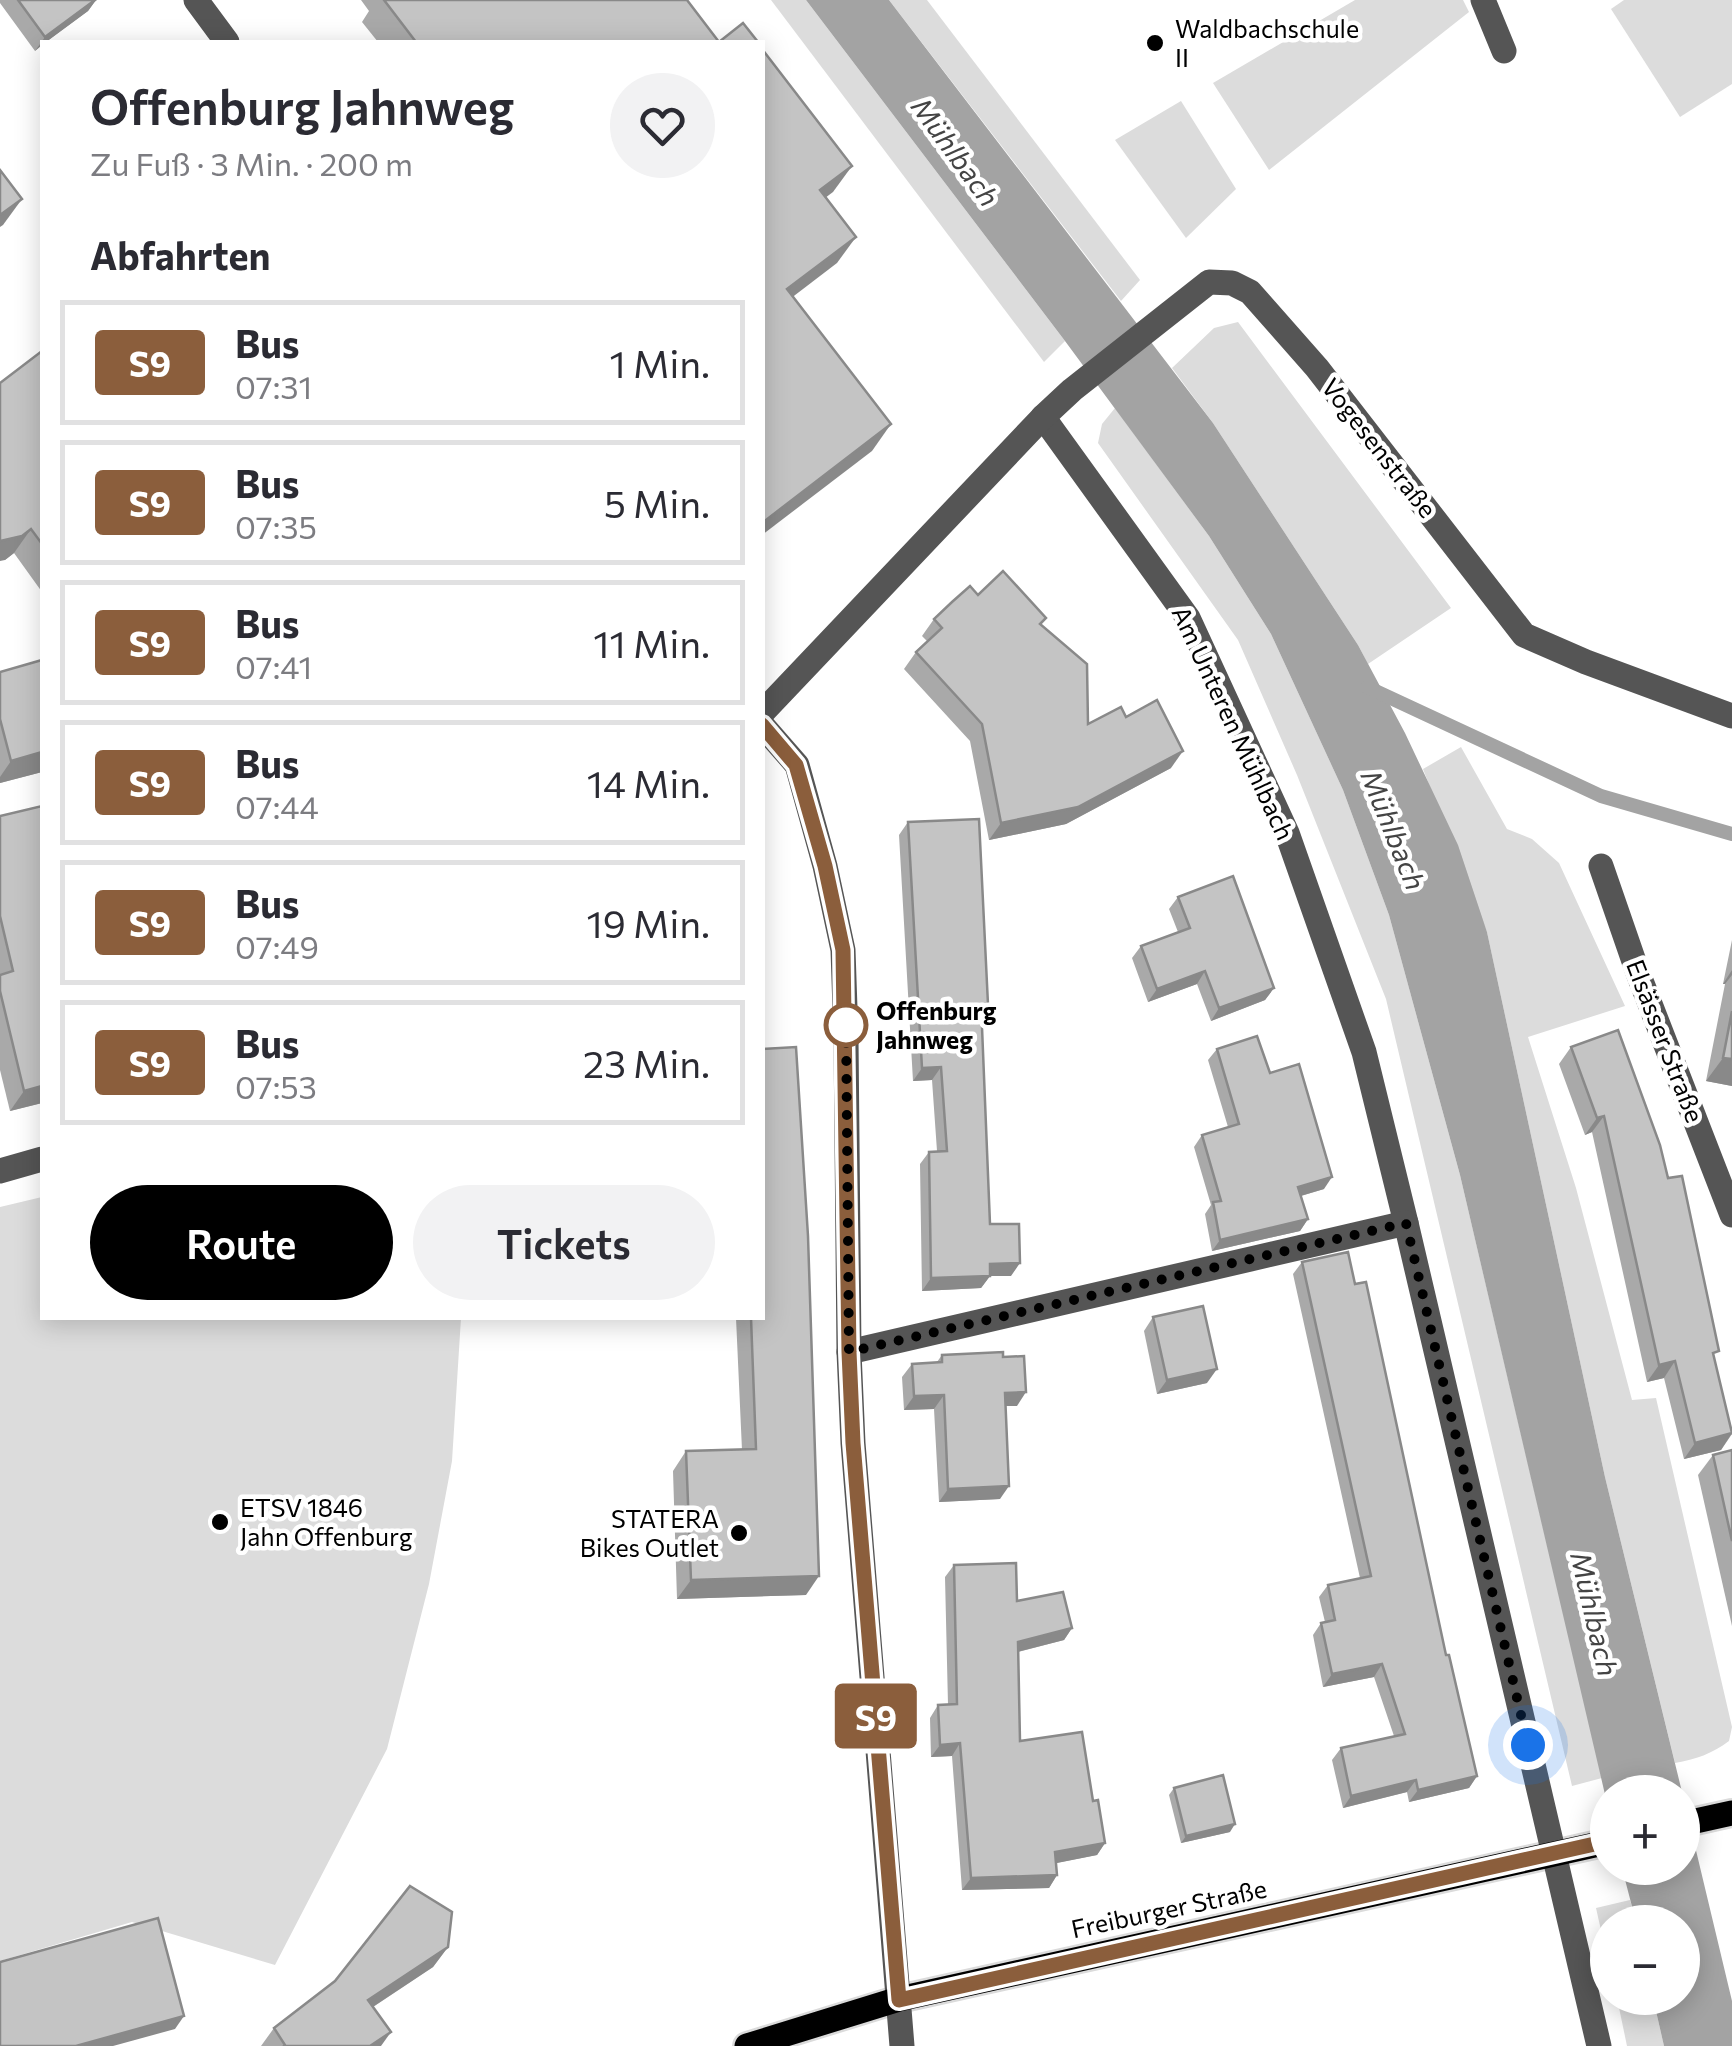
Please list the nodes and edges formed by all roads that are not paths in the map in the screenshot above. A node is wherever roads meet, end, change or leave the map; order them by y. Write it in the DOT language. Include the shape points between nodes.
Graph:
graph roads {
  1 [pos="196,0"];
  2 [pos="1482,0"];
  3 [pos="226,40"];
  4 [pos="1504,51"];
  5 [pos="1043,417"];
  6 [pos="765,709"];
  7 [pos="1732,716"];
  8 [pos="765,729"];
  9 [pos="1601,866"];
  10 [pos="40,1160"];
  11 [pos="0,1170"];
  12 [pos="1732,1215"];
  13 [pos="1406,1223"];
  14 [pos="849,1352"];
  15 [pos="1730,1814"];
  16 [pos="1700,1820"];
  17 [pos="1590,1846"];
  18 [pos="1554,1854"];
  19 [pos="899,2000"];
  20 [pos="747,2046"];
  21 [pos="902,2046"];
  22 [pos="1598,2046"];
  1 -- 3 [label="street"];
  2 -- 4 [label="street"];
  5 -- 6 [label="street"];
  5 -- 7 [label="street, Vogesenstraße" via="1209,282 1232,283 1250,292 1317,368 1524,635"];
  5 -- 13 [label="street, Am Unteren Mühlbach" via="1188,618 1287,833 1364,1052"];
  8 -- 14 [label="street" via="796,765 843,950"];
  9 -- 12 [label="street, Elsässer Straße"];
  10 -- 11 [label="street"];
  13 -- 14 [label="street"];
  13 -- 18 [label="street, Am Unteren Mühlbach"];
  14 -- 19 [label="street"];
  15 -- 16 [label="main road"];
  17 -- 18 [label="main road, Freiburger Straße"];
  18 -- 19 [label="main road, Freiburger Straße"];
  18 -- 22 [label="street, Am Unteren Mühlbach"];
  19 -- 20 [label="main road, Freiburger Straße"];
  19 -- 21 [label="street"];
}
